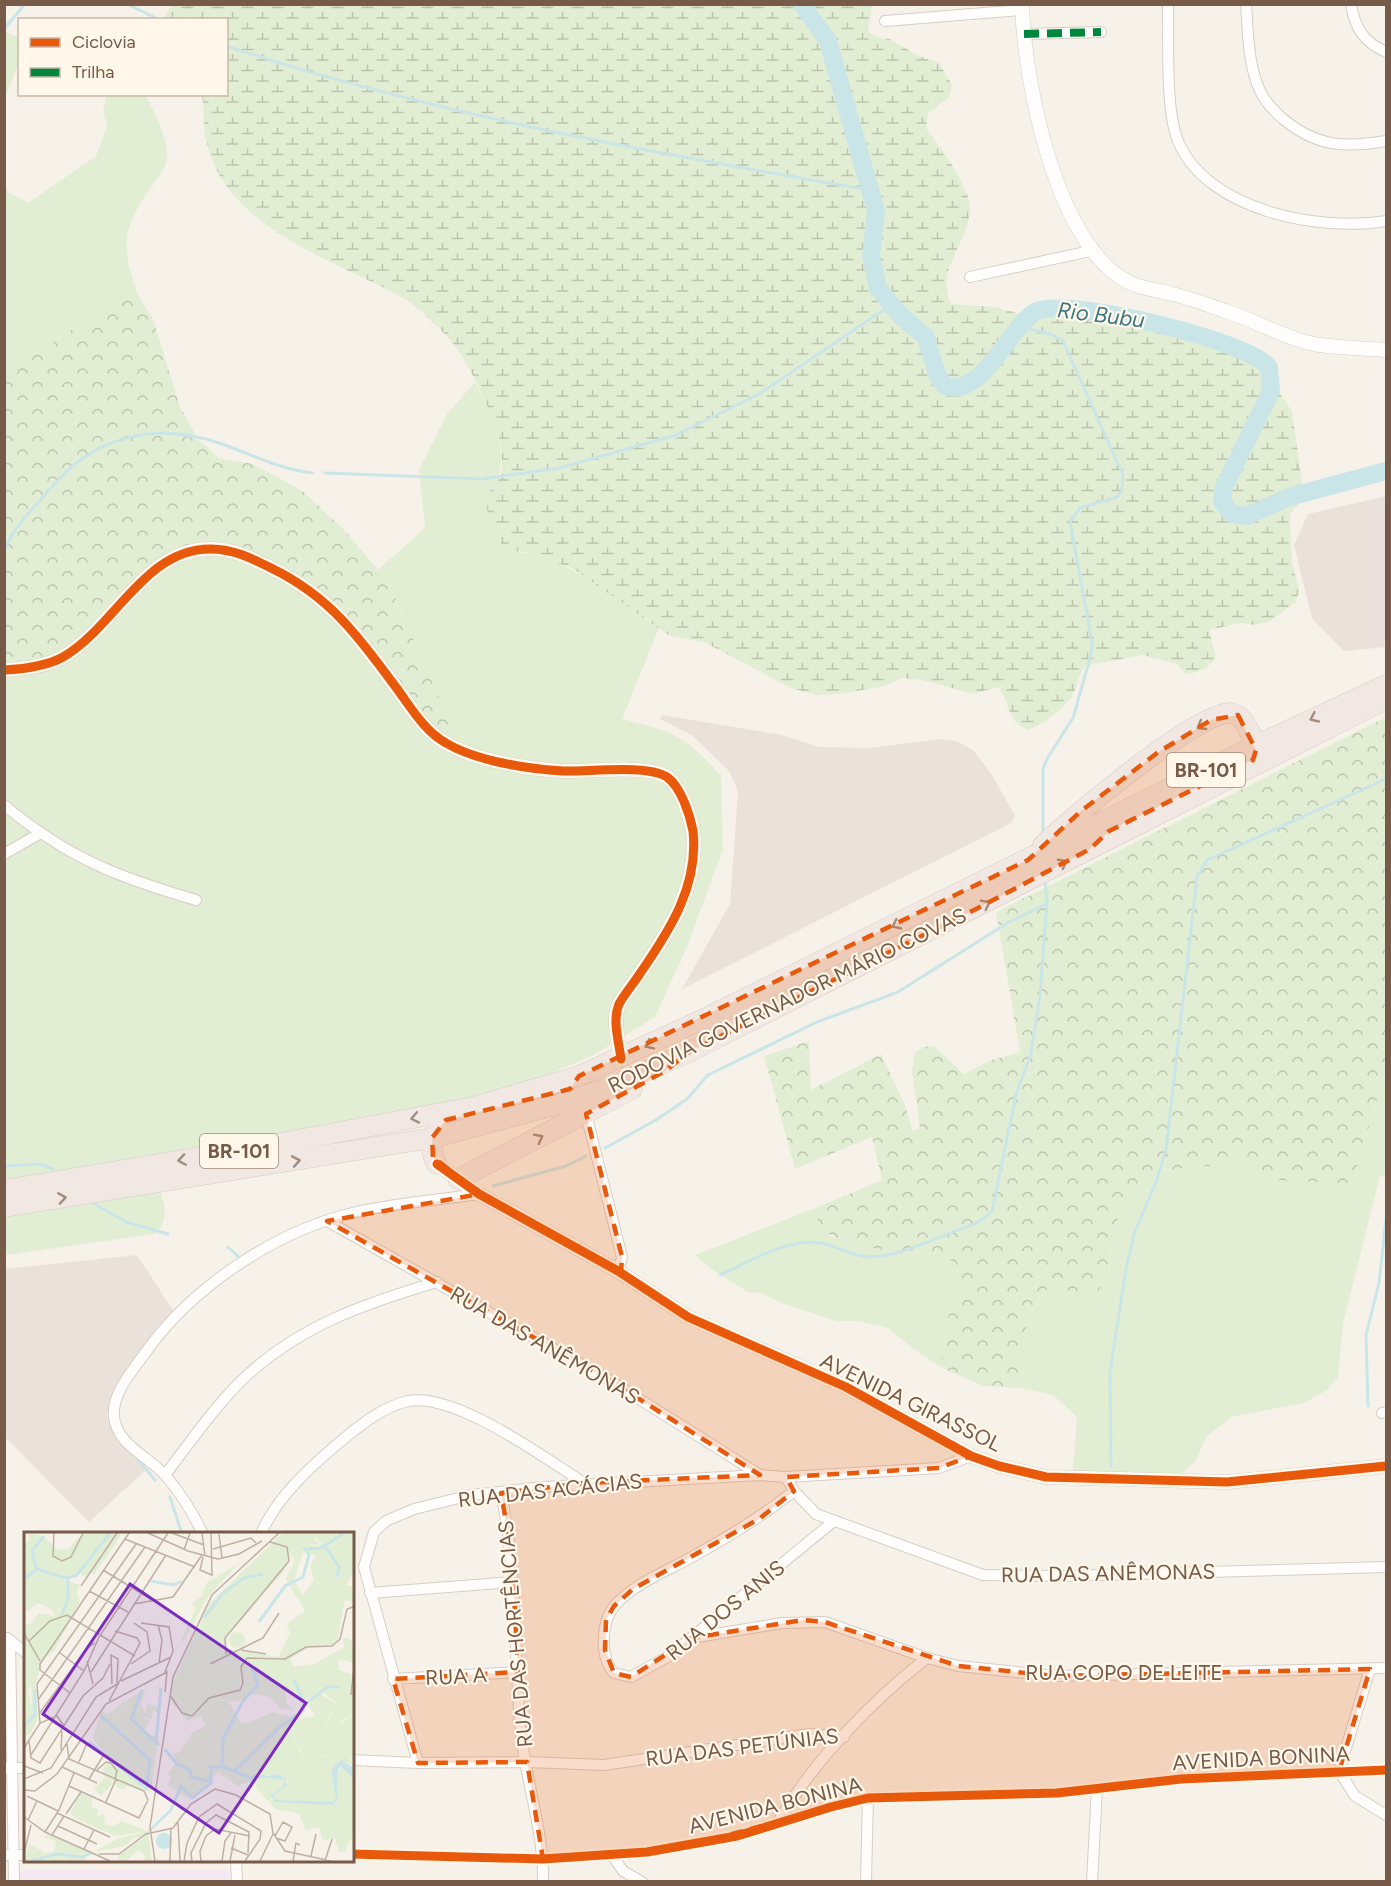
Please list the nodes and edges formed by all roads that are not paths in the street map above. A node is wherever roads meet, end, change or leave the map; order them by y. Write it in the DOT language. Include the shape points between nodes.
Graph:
graph roads {
  1 [pos="1168,4"];
  2 [pos="1246,4"];
  3 [pos="1351,4"];
  4 [pos="1022,7"];
  5 [pos="885,21"];
  6 [pos="1101,33"];
  7 [pos="1024,34"];
  8 [pos="1386,52"];
  9 [pos="1386,141"];
  10 [pos="1386,221"];
  11 [pos="1095,250"];
  12 [pos="970,277"];
  13 [pos="1386,350"];
  14 [pos="4,670"];
  15 [pos="1386,685"];
  16 [pos="1386,699"];
  17 [pos="1255,746"];
  18 [pos="4,805"];
  19 [pos="39,834"];
  20 [pos="1090,849"];
  21 [pos="4,854"];
  22 [pos="1028,860"];
  23 [pos="196,900"];
  24 [pos="689,1052"];
  25 [pos="621,1059"];
  26 [pos="579,1076"];
  27 [pos="586,1114"];
  28 [pos="432,1138"];
  29 [pos="382,1146"];
  30 [pos="437,1164"];
  31 [pos="458,1179"];
  32 [pos="4,1190"];
  33 [pos="478,1194"];
  34 [pos="4,1207"];
  35 [pos="327,1221"];
  36 [pos="618,1271"];
  37 [pos="437,1282"];
  38 [pos="971,1456"];
  39 [pos="1386,1466"];
  40 [pos="165,1475"];
  41 [pos="760,1475"];
  42 [pos="786,1477"];
  43 [pos="584,1483"];
  44 [pos="794,1491"];
  45 [pos="501,1492"];
  46 [pos="834,1521"];
  47 [pos="202,1532"];
  48 [pos="262,1532"];
  49 [pos="1386,1567"];
  50 [pos="513,1582"];
  51 [pos="370,1593"];
  52 [pos="7,1638"];
  53 [pos="691,1638"];
  54 [pos="24,1651"];
  55 [pos="927,1658"];
  56 [pos="1386,1668"];
  57 [pos="1370,1669"];
  58 [pos="518,1672"];
  59 [pos="393,1679"];
  60 [pos="844,1737"];
  61 [pos="354,1760"];
  62 [pos="527,1762"];
  63 [pos="418,1763"];
  64 [pos="8,1768"];
  65 [pos="24,1768"];
  66 [pos="1386,1770"];
  67 [pos="1339,1771"];
  68 [pos="1097,1788"];
  69 [pos="868,1798"];
  70 [pos="1386,1815"];
  71 [pos="777,1823"];
  72 [pos="354,1854"];
  73 [pos="8,1855"];
  74 [pos="24,1855"];
  75 [pos="612,1855"];
  76 [pos="543,1859"];
  77 [pos="236,1862"];
  78 [pos="14,1881"];
  79 [pos="237,1881"];
  80 [pos="543,1881"];
  81 [pos="642,1881"];
  82 [pos="866,1881"];
  83 [pos="1092,1881"];
  1 -- 10 [label="street" via="1174,127 1186,155 1213,184 1257,208 1293,217 1333,223"];
  2 -- 9 [label="street" via="1257,82 1275,112 1321,143"];
  3 -- 8 [label="street" via="1357,29"];
  4 -- 5 [label="street"];
  4 -- 7 [label="street"];
  6 -- 7 [label="street"];
  7 -- 11 [label="street" via="1037,113 1054,176 1066,204"];
  11 -- 12 [label="street"];
  11 -- 13 [label="street" via="1117,274 1138,286 1244,317 1314,344"];
  14 -- 25 [label="street" via="63,657 100,628 171,559 204,549 235,552 299,582 334,609 422,723 445,743 529,767 653,772 668,778 683,800 693,830 693,867 680,911 619,1005"];
  15 -- 17 [label="highway, RODOVIA GOVERNADOR MÁRIO COVAS / BR-101, one-way"];
  16 -- 20 [label="highway, RODOVIA GOVERNADOR MÁRIO COVAS / BR-101"];
  17 -- 20 [label="highway" via="1253,760 1109,831"];
  17 -- 22 [label="highway, RODOVIA GOVERNADOR MÁRIO COVAS / BR-101"];
  17 -- 22 [label="highway, one-way" via="1238,716 1224,714 1211,720 1122,778"];
  18 -- 19 [label="street"];
  19 -- 21 [label="street"];
  19 -- 23 [label="street" via="126,880"];
  24 -- 20 [label="highway, RODOVIA GOVERNADOR MÁRIO COVAS / BR-101, one-way"];
  22 -- 25 [label="highway, RODOVIA GOVERNADOR MÁRIO COVAS / BR-101, one-way"];
  24 -- 27 [label="highway" via="665,1071"];
  24 -- 28 [label="highway, RODOVIA GOVERNADOR MÁRIO COVAS / BR-101" via="605,1089"];
  25 -- 26 [label="highway, RODOVIA GOVERNADOR MÁRIO COVAS / BR-101"];
  26 -- 28 [label="highway" via="570,1089 450,1118"];
  26 -- 32 [label="highway, RODOVIA GOVERNADOR MÁRIO COVAS / BR-101, one-way" via="473,1107"];
  31 -- 27 [label="highway, one-way"];
  27 -- 36 [label="street" via="622,1257"];
  28 -- 29 [label="highway, RODOVIA GOVERNADOR MÁRIO COVAS / BR-101"];
  28 -- 30 [label="highway" via="431,1149"];
  29 -- 30 [label="highway"];
  34 -- 29 [label="highway, RODOVIA GOVERNADOR MÁRIO COVAS / BR-101, one-way"];
  30 -- 31 [label="street, AVENIDA GIRASSOL"];
  31 -- 33 [label="street, AVENIDA GIRASSOL"];
  33 -- 35 [label="street" via="357,1212"];
  33 -- 36 [label="street, AVENIDA GIRASSOL"];
  35 -- 37 [label="street, RUA DAS ANÊMONAS"];
  35 -- 40 [label="street" via="283,1238 234,1268 169,1324 124,1384 115,1407 117,1428 132,1447"];
  36 -- 38 [label="street, AVENIDA GIRASSOL" via="688,1317 846,1388"];
  37 -- 40 [label="street" via="348,1310 313,1328 255,1369 226,1396"];
  37 -- 41 [label="street, RUA DAS ANÊMONAS" via="609,1380"];
  38 -- 39 [label="street, AVENIDA GIRASSOL" via="1046,1477 1195,1482"];
  38 -- 42 [label="street, RUA DAS ACÁCIAS" via="939,1468"];
  40 -- 47 [label="street"];
  41 -- 42 [label="street, RUA DAS ACÁCIAS"];
  41 -- 43 [label="street, RUA DAS ACÁCIAS"];
  42 -- 44 [label="street, RUA DAS ANÊMONAS"];
  43 -- 45 [label="street, RUA DAS ACÁCIAS"];
  43 -- 48 [label="street" via="471,1415 437,1401 408,1401 372,1418 322,1457 274,1510"];
  44 -- 46 [label="street, RUA DAS ANÊMONAS" via="810,1510"];
  44 -- 53 [label="street, RUA DOS ANIS" via="759,1519 633,1589 614,1606 605,1628 609,1667 614,1673 631,1677 669,1656"];
  45 -- 50 [label="street, RUA DAS HORTÊNCIAS" via="510,1534"];
  45 -- 51 [label="street, RUA DAS ACÁCIAS" via="414,1509 386,1521 374,1532 365,1556 363,1567"];
  46 -- 49 [label="street, RUA DAS ANÊMONAS" via="907,1545 960,1568 1002,1577"];
  46 -- 53 [label="street, RUA DOS ANIS"];
  50 -- 51 [label="street"];
  50 -- 58 [label="street, RUA DAS HORTÊNCIAS"];
  51 -- 59 [label="street, RUA DAS ACÁCIAS"];
  52 -- 54 [label="street"];
  52 -- 64 [label="street"];
  53 -- 55 [label="street, RUA COPO DE LEITE" via="782,1623 825,1622"];
  55 -- 57 [label="street, RUA COPO DE LEITE" via="958,1666 1056,1676"];
  55 -- 60 [label="street, RUA DAS PETÚNIAS"];
  56 -- 57 [label="street, RUA COPO DE LEITE"];
  57 -- 67 [label="street"];
  58 -- 59 [label="street, RUA A"];
  58 -- 62 [label="street, RUA DAS HORTÊNCIAS" via="520,1726"];
  59 -- 63 [label="street, RUA DAS ACÁCIAS"];
  60 -- 62 [label="street, RUA DAS PETÚNIAS" via="810,1734 604,1765"];
  60 -- 71 [label="street" via="800,1787"];
  61 -- 63 [label="street, RUA DAS PETÚNIAS"];
  62 -- 63 [label="street, RUA DAS PETÚNIAS"];
  62 -- 76 [label="street, RUA DAS HORTÊNCIAS"];
  64 -- 65 [label="street"];
  64 -- 73 [label="street"];
  66 -- 67 [label="street, AVENIDA BONINA"];
  67 -- 68 [label="street, AVENIDA BONINA" via="1181,1779"];
  67 -- 70 [label="street" via="1355,1796"];
  68 -- 69 [label="street, AVENIDA BONINA" via="1057,1793"];
  68 -- 83 [label="street"];
  69 -- 71 [label="street, AVENIDA BONINA"];
  69 -- 82 [label="street"];
  71 -- 75 [label="street, AVENIDA BONINA" via="675,1849"];
  72 -- 76 [label="street, AVENIDA BONINA"];
  73 -- 74 [label="street"];
  73 -- 78 [label="street"];
  75 -- 76 [label="street, AVENIDA BONINA"];
  75 -- 81 [label="street" via="623,1871"];
  76 -- 80 [label="street, RUA DAS HORTÊNCIAS"];
  77 -- 79 [label="street"];
}
